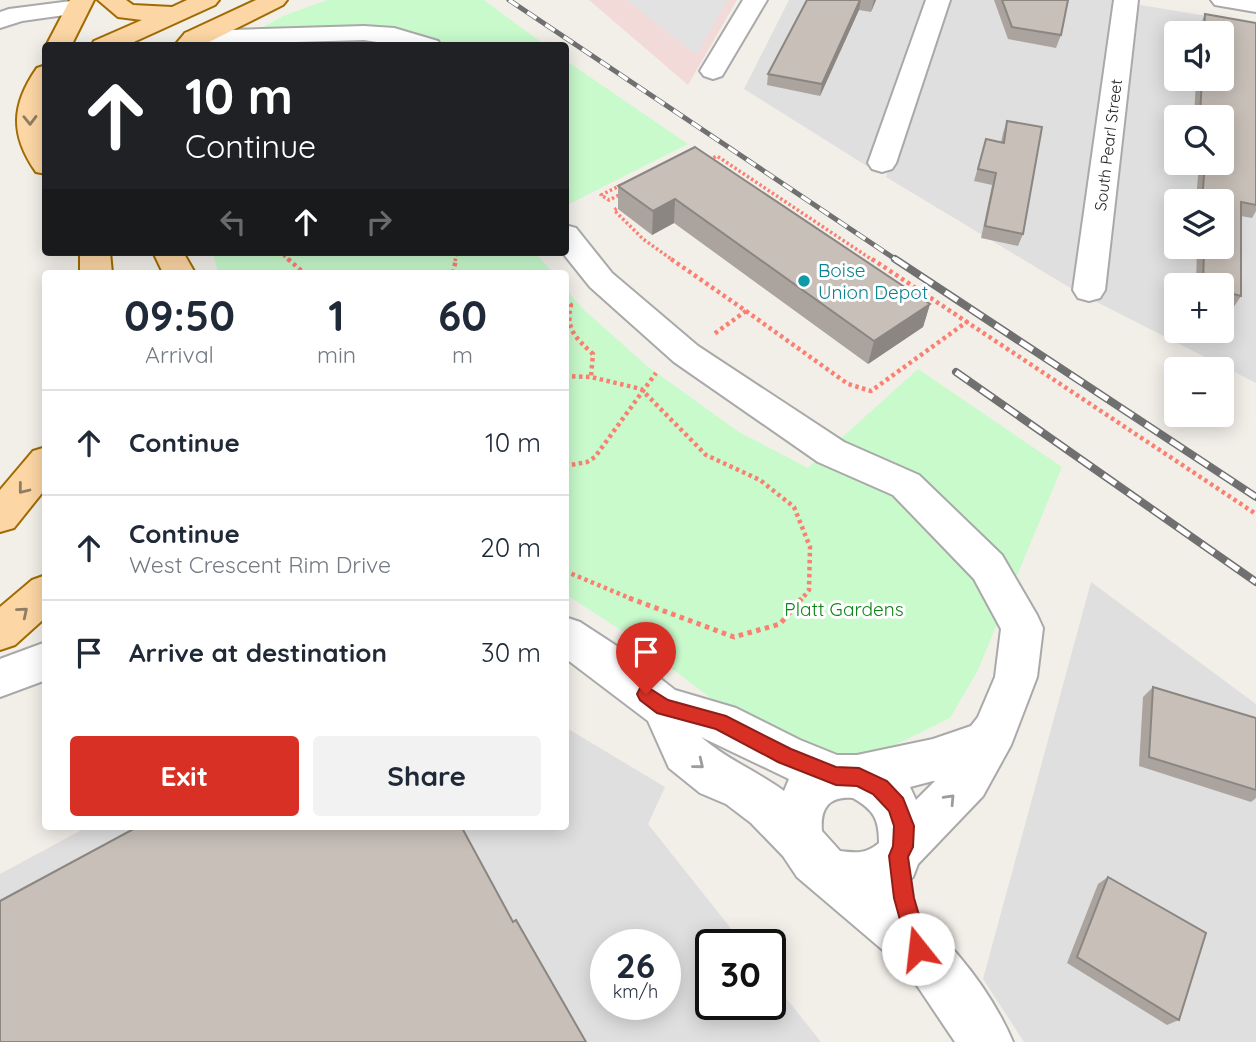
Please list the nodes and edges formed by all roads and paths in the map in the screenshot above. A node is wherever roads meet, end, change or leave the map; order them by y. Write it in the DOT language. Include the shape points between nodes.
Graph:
graph roads {
  1 [pos="110,0"];
  2 [pos="207,0"];
  3 [pos="275,0"];
  4 [pos="755,0"];
  5 [pos="938,0"];
  6 [pos="1126,0"];
  7 [pos="1223,0"];
  8 [pos="80,3"];
  9 [pos="1256,5"];
  10 [pos="174,14"];
  11 [pos="0,21"];
  12 [pos="60,42"];
  13 [pos="112,42"];
  14 [pos="190,42"];
  15 [pos="416,42"];
  16 [pos="713,72"];
  17 [pos="42,82"];
  18 [pos="42,160"];
  19 [pos="707,161"];
  20 [pos="882,163"];
  21 [pos="624,183"];
  22 [pos="631,188"];
  23 [pos="625,204"];
  24 [pos="569,240"];
  25 [pos="285,256"];
  26 [pos="301,270"];
  27 [pos="1089,290"];
  28 [pos="746,311"];
  29 [pos="968,321"];
  30 [pos="569,331"];
  31 [pos="700,344"];
  32 [pos="569,375"];
  33 [pos="591,377"];
  34 [pos="642,390"];
  35 [pos="569,465"];
  36 [pos="42,466"];
  37 [pos="1256,514"];
  38 [pos="0,517"];
  39 [pos="569,573"];
  40 [pos="42,596"];
  41 [pos="0,632"];
  42 [pos="569,638"];
  43 [pos="42,662"];
  44 [pos="0,678"];
  45 [pos="663,707"];
  46 [pos="986,742"];
  47 [pos="847,776"];
  48 [pos="901,851"];
  49 [pos="816,857"];
  50 [pos="918,949"];
  51 [pos="986,1042"];
  1 -- 10 [label="main road" via="127,12"];
  2 -- 10 [label="main road"];
  3 -- 14 [label="main road"];
  4 -- 16 [label="street"];
  5 -- 20 [label="street"];
  6 -- 27 [label="street, South Pearl Street"];
  7 -- 9 [label="street"];
  8 -- 11 [label="street"];
  8 -- 12 [label="main road"];
  10 -- 13 [label="main road"];
  14 -- 15 [label="street" via="364,33"];
  17 -- 18 [label="main road, one-way" via="30,108 31,145"];
  19 -- 29 [label="path" via="716,156"];
  21 -- 22 [label="path" via="601,195 609,200"];
  23 -- 28 [label="path" via="614,210 643,239"];
  24 -- 31 [label="street" via="601,280"];
  25 -- 26 [label="path"];
  28 -- 29 [label="path" via="848,384 871,391"];
  28 -- 31 [label="path"];
  29 -- 37 [label="path"];
  30 -- 33 [label="path" via="593,354"];
  31 -- 34 [label="path" via="654,374"];
  31 -- 46 [label="street" via="831,452 906,485 988,567 1022,628 1016,677"];
  32 -- 33 [label="path"];
  33 -- 34 [label="path"];
  34 -- 35 [label="path" via="622,424 590,461"];
  34 -- 39 [label="path" via="706,455 760,480 794,507 810,547 808,590 780,624 734,637"];
  36 -- 38 [label="main road, one-way"];
  41 -- 40 [label="main road, one-way"];
  42 -- 45 [label="street"];
  43 -- 44 [label="street"];
  45 -- 47 [label="street" via="720,722 785,756"];
  45 -- 49 [label="street, one-way" via="685,752 716,778 742,788 767,807"];
  46 -- 47 [label="street" via="933,760"];
  48 -- 46 [label="street, one-way" via="967,780"];
  47 -- 48 [label="street" via="880,787 896,805 904,826"];
  47 -- 49 [label="street" via="816,783 803,799 797,818"];
  48 -- 49 [label="street" via="893,866 875,877 853,880"];
  48 -- 50 [label="street" via="904,898"];
  49 -- 50 [label="street"];
  50 -- 51 [label="street"];
}
